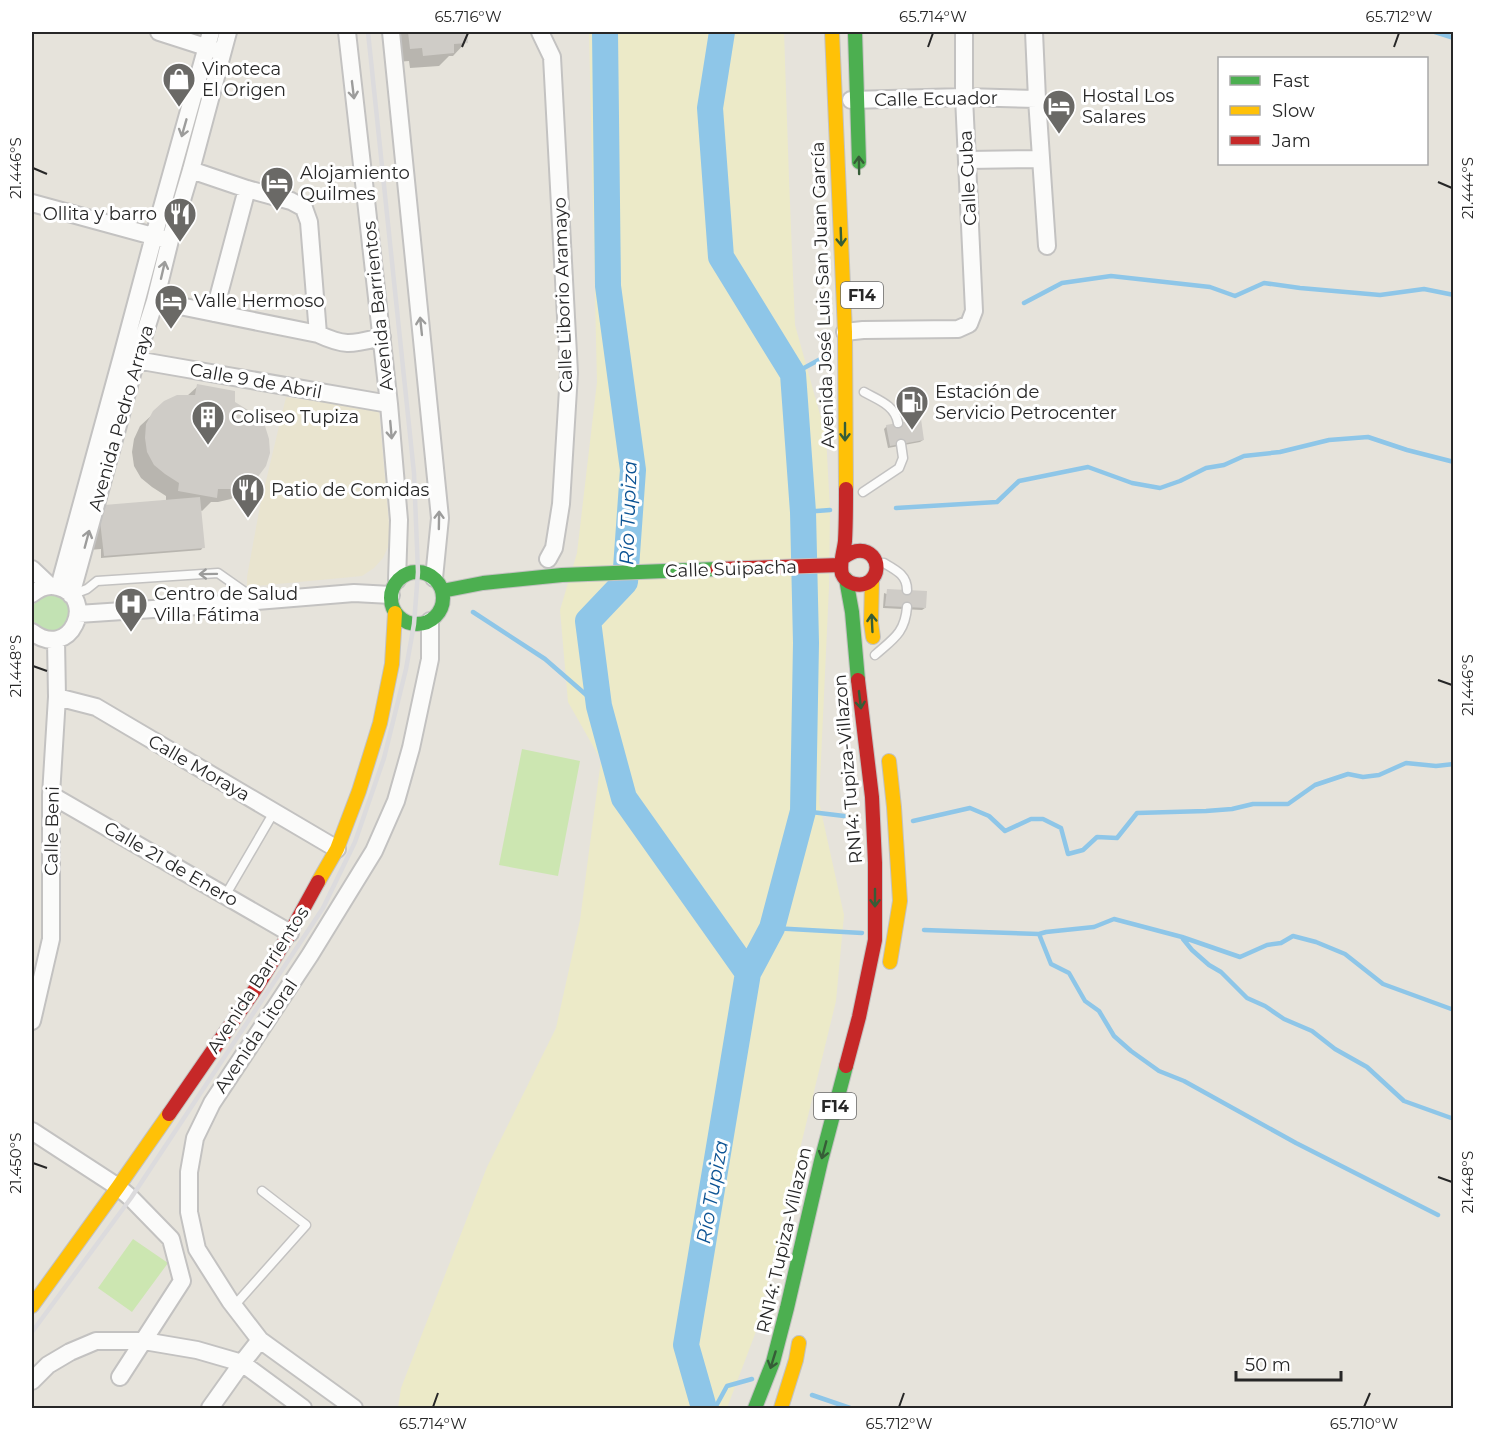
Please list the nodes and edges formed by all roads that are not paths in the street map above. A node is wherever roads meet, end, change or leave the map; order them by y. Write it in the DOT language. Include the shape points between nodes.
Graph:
graph roads {
  1 [pos="159,32"];
  2 [pos="228,32"];
  3 [pos="347,32"];
  4 [pos="391,32"];
  5 [pos="540,32"];
  6 [pos="832,32"];
  7 [pos="855,32"];
  8 [pos="964,32"];
  9 [pos="1034,32"];
  10 [pos="213,44"];
  11 [pos="964,96"];
  12 [pos="1037,99"];
  13 [pos="835,100"];
  14 [pos="858,100"];
  15 [pos="1041,159"];
  16 [pos="967,160"];
  17 [pos="191,170"];
  18 [pos="859,180"];
  19 [pos="247,189"];
  20 [pos="32,203"];
  21 [pos="162,238"];
  22 [pos="1047,246"];
  23 [pos="155,301"];
  24 [pos="214,313"];
  25 [pos="845,332"];
  26 [pos="318,334"];
  27 [pos="382,338"];
  28 [pos="129,358"];
  29 [pos="863,392"];
  30 [pos="389,404"];
  31 [pos="898,423"];
  32 [pos="901,444"];
  33 [pos="863,491"];
  34 [pos="867,539"];
  35 [pos="874,558"];
  36 [pos="548,559"];
  37 [pos="842,561"];
  38 [pos="32,569"];
  39 [pos="846,579"];
  40 [pos="872,579"];
  41 [pos="438,585"];
  42 [pos="394,587"];
  43 [pos="60,589"];
  44 [pos="907,590"];
  45 [pos="32,594"];
  46 [pos="258,601"];
  47 [pos="907,607"];
  48 [pos="395,613"];
  49 [pos="78,614"];
  50 [pos="430,621"];
  51 [pos="32,632"];
  52 [pos="56,640"];
  53 [pos="876,661"];
  54 [pos="57,697"];
  55 [pos="887,748"];
  56 [pos="51,795"];
  57 [pos="274,812"];
  58 [pos="337,849"];
  59 [pos="897,857"];
  60 [pos="875,858"];
  61 [pos="225,896"];
  62 [pos="290,933"];
  63 [pos="869,968"];
  64 [pos="32,1021"];
  65 [pos="32,1131"];
  66 [pos="118,1187"];
  67 [pos="262,1191"];
  68 [pos="32,1306"];
  69 [pos="234,1306"];
  70 [pos="793,1325"];
  71 [pos="260,1340"];
  72 [pos="144,1341"];
  73 [pos="242,1363"];
  74 [pos="120,1377"];
  75 [pos="32,1381"];
  76 [pos="210,1408"];
  77 [pos="303,1408"];
  78 [pos="354,1408"];
  79 [pos="755,1408"];
  80 [pos="781,1408"];
  1 -- 10 [label="street"];
  2 -- 10 [label="street, Avenida Pedro Arraya"];
  3 -- 27 [label="street, Avenida Barrientos, one-way"];
  41 -- 4 [label="street, one-way" via="440,518"];
  5 -- 36 [label="street, Calle Liborio Aramayo" via="552,57 569,373 561,504 554,548"];
  6 -- 13 [label="main road, Avenida José Luis San Juan García / F14"];
  7 -- 14 [label="main road"];
  8 -- 11 [label="street, Calle Cuba"];
  9 -- 12 [label="street"];
  10 -- 17 [label="street, Avenida Pedro Arraya"];
  10 -- 21 [label="street, Avenida Pedro Arraya, one-way"];
  11 -- 12 [label="street, Calle Ecuador"];
  11 -- 14 [label="street, Calle Ecuador"];
  11 -- 16 [label="street, Calle Cuba"];
  12 -- 15 [label="street"];
  13 -- 14 [label="street, Calle Ecuador"];
  13 -- 25 [label="main road, Avenida José Luis San Juan García / F14, one-way"];
  18 -- 14 [label="main road, one-way"];
  15 -- 16 [label="street"];
  15 -- 22 [label="street"];
  16 -- 25 [label="street, Calle Cuba" via="974,310 969,324 958,329"];
  17 -- 19 [label="street"];
  17 -- 21 [label="street, Avenida Pedro Arraya"];
  19 -- 24 [label="street"];
  19 -- 26 [label="street" via="304,208 309,222"];
  20 -- 21 [label="street"];
  23 -- 21 [label="street, Avenida Pedro Arraya, one-way"];
  21 -- 28 [label="street, Avenida Pedro Arraya"];
  23 -- 24 [label="street"];
  23 -- 28 [label="street, Avenida Pedro Arraya"];
  24 -- 26 [label="street"];
  25 -- 37 [label="main road, Avenida José Luis San Juan García / F14, one-way" via="846,519"];
  26 -- 27 [label="street" via="342,344"];
  27 -- 30 [label="street, Avenida Barrientos"];
  28 -- 30 [label="street, Calle 9 de Abril"];
  28 -- 43 [label="street, Avenida Pedro Arraya"];
  29 -- 31 [label="lane" via="890,406"];
  30 -- 42 [label="street, Avenida Barrientos, one-way" via="399,520"];
  32 -- 33 [label="lane" via="903,458 898,468"];
  34 -- 35 [label="main road"];
  35 -- 37 [label="main road" via="858,549"];
  35 -- 40 [label="main road" via="876,569"];
  35 -- 44 [label="lane" via="902,573"];
  37 -- 39 [label="main road, F14"];
  37 -- 41 [label="main road, Calle Suipacha"];
  38 -- 43 [label="street"];
  39 -- 40 [label="main road" via="856,585"];
  39 -- 60 [label="main road, RN14: Tupiza-Villazon / F14, one-way" via="872,798"];
  53 -- 40 [label="main road, one-way"];
  41 -- 42 [label="main road" via="426,574 410,572"];
  41 -- 50 [label="main road" via="441,609"];
  42 -- 46 [label="street"];
  42 -- 48 [label="main road" via="391,606"];
  43 -- 45 [label="street" via="41,588"];
  46 -- 43 [label="lane, one-way" via="218,573 97,580 87,589"];
  43 -- 49 [label="street" via="76,601"];
  46 -- 49 [label="street"];
  47 -- 53 [label="lane" via="902,629"];
  48 -- 50 [label="main road" via="414,624"];
  48 -- 58 [label="main road, Avenida Barrientos" via="392,664 380,723"];
  49 -- 52 [label="street" via="72,631"];
  50 -- 69 [label="street, Avenida Litoral" via="430,658 411,748 396,801 374,851 212,1102 195,1138 189,1173 189,1212 197,1249"];
  51 -- 52 [label="street"];
  52 -- 54 [label="street, Calle Beni"];
  54 -- 56 [label="street, Calle Beni"];
  54 -- 57 [label="street, Calle Moraya" via="96,708"];
  55 -- 59 [label="main road"];
  56 -- 61 [label="street, Calle 21 de Enero"];
  56 -- 64 [label="street, Calle Beni" via="51,939"];
  57 -- 58 [label="street, Calle Moraya"];
  57 -- 61 [label="lane"];
  58 -- 62 [label="main road, Avenida Barrientos"];
  59 -- 60 [label="main road"];
  59 -- 63 [label="main road" via="900,901 889,972"];
  60 -- 63 [label="main road, RN14: Tupiza-Villazon / F14, one-way" via="875,940"];
  61 -- 62 [label="street, Calle 21 de Enero"];
  62 -- 66 [label="main road, Avenida Barrientos"];
  63 -- 70 [label="main road, RN14: Tupiza-Villazon / F14, one-way" via="860,1017 821,1161"];
  65 -- 66 [label="street"];
  66 -- 68 [label="main road, Avenida Barrientos"];
  66 -- 72 [label="street" via="171,1239 182,1281"];
  67 -- 69 [label="lane" via="306,1226"];
  69 -- 71 [label="street, Avenida Litoral"];
  70 -- 79 [label="main road, RN14: Tupiza-Villazon / F14, one-way"];
  70 -- 80 [label="main road, RN14: Tupiza-Villazon / F14" via="796,1360"];
  71 -- 73 [label="street"];
  71 -- 78 [label="street, Avenida Litoral"];
  72 -- 73 [label="street"];
  72 -- 74 [label="street"];
  72 -- 75 [label="street" via="96,1341 48,1365"];
  73 -- 76 [label="street"];
  73 -- 77 [label="street"];
}
